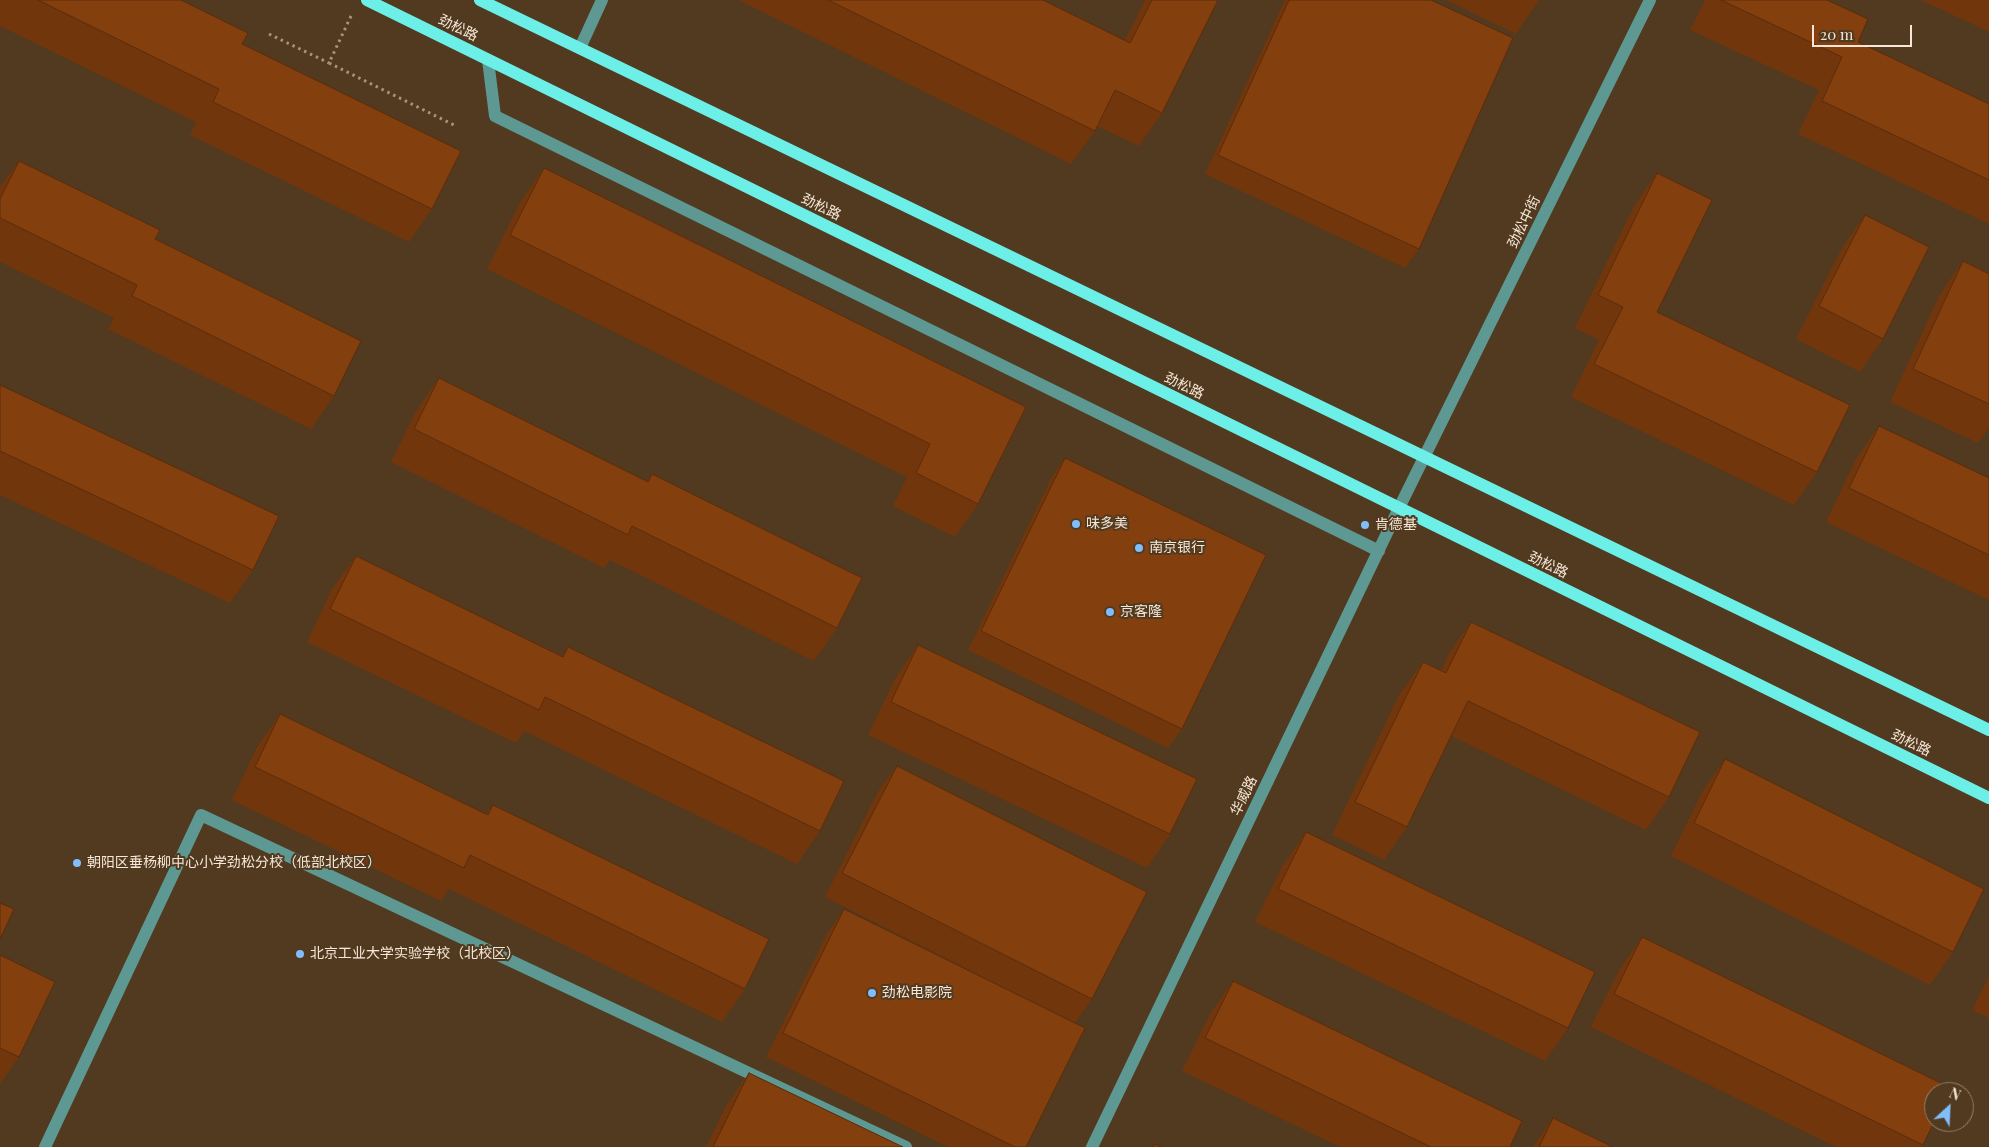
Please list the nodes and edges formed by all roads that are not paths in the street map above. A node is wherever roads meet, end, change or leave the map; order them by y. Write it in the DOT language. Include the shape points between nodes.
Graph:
graph roads {
  1 [pos="367,0"];
  2 [pos="480,0"];
  3 [pos="602,0"];
  4 [pos="1650,0"];
  5 [pos="580,48"];
  6 [pos="488,60"];
  7 [pos="1425,458"];
  8 [pos="1399,508"];
  9 [pos="1379,550"];
  10 [pos="1989,730"];
  11 [pos="1989,798"];
  12 [pos="45,1147"];
  13 [pos="906,1147"];
  14 [pos="1092,1147"];
  1 -- 6 [label="main road, 劲松路"];
  2 -- 5 [label="main road"];
  3 -- 5 [label="street"];
  4 -- 7 [label="street, 劲松中街"];
  5 -- 7 [label="main road"];
  6 -- 8 [label="main road, 劲松路"];
  6 -- 9 [label="street" via="494,116"];
  7 -- 8 [label="street, 华威路"];
  7 -- 10 [label="main road"];
  8 -- 9 [label="street, 华威路"];
  8 -- 11 [label="main road, 劲松路"];
  9 -- 14 [label="street, 华威路"];
  12 -- 13 [label="street" via="201,815"];
}
